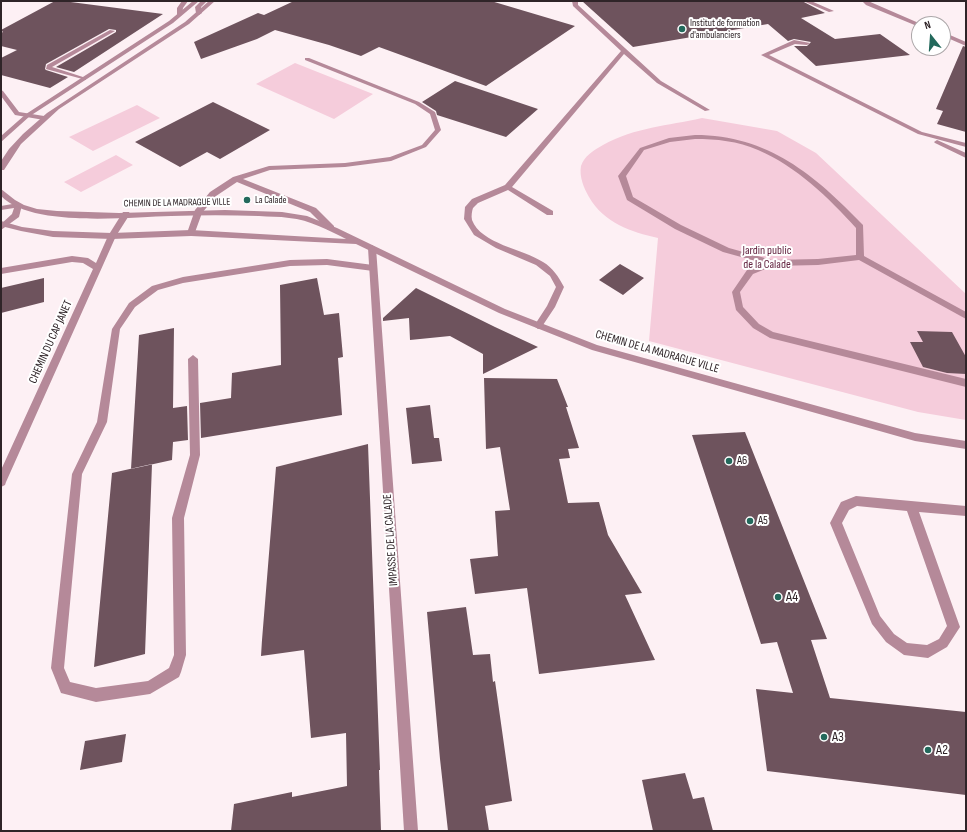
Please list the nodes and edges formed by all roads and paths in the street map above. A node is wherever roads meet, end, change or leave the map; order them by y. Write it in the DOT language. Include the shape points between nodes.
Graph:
graph roads {
  1 [pos="185,1"];
  2 [pos="196,1"];
  3 [pos="204,1"];
  4 [pos="212,1"];
  5 [pos="575,1"];
  6 [pos="806,1"];
  7 [pos="864,1"];
  8 [pos="831,11"];
  9 [pos="199,13"];
  10 [pos="179,15"];
  11 [pos="911,22"];
  12 [pos="112,31"];
  13 [pos="951,37"];
  14 [pos="807,43"];
  15 [pos="966,44"];
  16 [pos="624,51"];
  17 [pos="307,60"];
  18 [pos="84,80"];
  19 [pos="1,92"];
  20 [pos="707,110"];
  21 [pos="28,115"];
  22 [pos="44,118"];
  23 [pos="920,133"];
  24 [pos="1,140"];
  25 [pos="966,144"];
  26 [pos="966,156"];
  27 [pos="4,157"];
  28 [pos="1,168"];
  29 [pos="236,180"];
  30 [pos="508,187"];
  31 [pos="1,191"];
  32 [pos="18,205"];
  33 [pos="1,208"];
  34 [pos="198,212"];
  35 [pos="550,213"];
  36 [pos="126,214"];
  37 [pos="3,226"];
  38 [pos="331,228"];
  39 [pos="191,233"];
  40 [pos="112,236"];
  41 [pos="355,242"];
  42 [pos="372,248"];
  43 [pos="860,257"];
  44 [pos="772,263"];
  45 [pos="98,268"];
  46 [pos="373,268"];
  47 [pos="1,271"];
  48 [pos="966,316"];
  49 [pos="538,326"];
  50 [pos="193,359"];
  51 [pos="966,383"];
  52 [pos="966,445"];
  53 [pos="1,482"];
  54 [pos="911,506"];
  55 [pos="966,511"];
  56 [pos="411,831"];
  1 -- 10 [label="street"];
  2 -- 10 [label="street"];
  3 -- 9 [label="street" via="198,7"];
  4 -- 9 [label="street"];
  5 -- 16 [label="street" via="575,5"];
  6 -- 8 [label="street"];
  7 -- 11 [label="street"];
  9 -- 22 [label="street"];
  10 -- 18 [label="street"];
  12 -- 18 [label="street" via="49,66 49,69"];
  13 -- 15 [label="street"];
  14 -- 23 [label="street" via="794,42 764,55"];
  16 -- 20 [label="street" via="659,82"];
  16 -- 30 [label="street"];
  17 -- 29 [label="street" via="417,103 433,113 438,130 424,146 391,159 345,166 269,168"];
  18 -- 21 [label="street"];
  19 -- 21 [label="street" via="17,114"];
  21 -- 22 [label="street"];
  21 -- 24 [label="street"];
  22 -- 27 [label="street"];
  23 -- 25 [label="street"];
  23 -- 26 [label="street"];
  27 -- 28 [label="street"];
  29 -- 34 [label="street" via="213,194"];
  29 -- 38 [label="street" via="313,210"];
  30 -- 35 [label="street"];
  30 -- 49 [label="street" via="475,201 469,207 468,219 477,233 499,246 539,263 553,274 560,287"];
  31 -- 32 [label="street, CHEMIN DE LA MADRAGUE VILLE" via="6,198"];
  32 -- 33 [label="street"];
  32 -- 36 [label="street, CHEMIN DE LA MADRAGUE VILLE" via="58,214"];
  32 -- 37 [label="street" via="16,215"];
  34 -- 36 [label="street, CHEMIN DE LA MADRAGUE VILLE"];
  34 -- 38 [label="street, CHEMIN DE LA MADRAGUE VILLE" via="295,216"];
  34 -- 39 [label="street"];
  36 -- 40 [label="street, CHEMIN DU CAP JANET"];
  37 -- 40 [label="street, CHEMIN DE LA MADRAGUE VILLE" via="53,234"];
  38 -- 41 [label="street, CHEMIN DE LA MADRAGUE VILLE"];
  39 -- 40 [label="street, CHEMIN DE LA MADRAGUE VILLE"];
  39 -- 41 [label="street, CHEMIN DE LA MADRAGUE VILLE"];
  40 -- 45 [label="street, CHEMIN DU CAP JANET"];
  41 -- 42 [label="street, CHEMIN DE LA MADRAGUE VILLE"];
  42 -- 46 [label="street, IMPASSE DE LA CALADE"];
  42 -- 49 [label="street, CHEMIN DE LA MADRAGUE VILLE" via="475,299"];
  43 -- 44 [label="street" via="818,262"];
  43 -- 44 [label="street" via="860,227 847,212 794,168 760,148 728,139 693,136 643,148 630,163 622,176 630,198 678,227 726,250"];
  43 -- 48 [label="street"];
  44 -- 51 [label="street" via="750,272 736,292 739,308 756,326 770,335"];
  45 -- 47 [label="street" via="85,260 72,259"];
  45 -- 53 [label="street, CHEMIN DU CAP JANET"];
  46 -- 50 [label="street" via="327,262 290,264 183,280 155,288 132,304 116,329 102,422 77,474 57,668 66,688 96,695 104,694 150,687 174,672 180,655 178,518 195,455"];
  46 -- 56 [label="street, IMPASSE DE LA CALADE"];
  49 -- 52 [label="street, CHEMIN DE LA MADRAGUE VILLE" via="595,348 915,437"];
  54 -- 54 [label="street" via="856,501 845,506 836,523 876,620 890,638 904,649 928,652 943,643 954,627"];
  54 -- 55 [label="street"];
}
